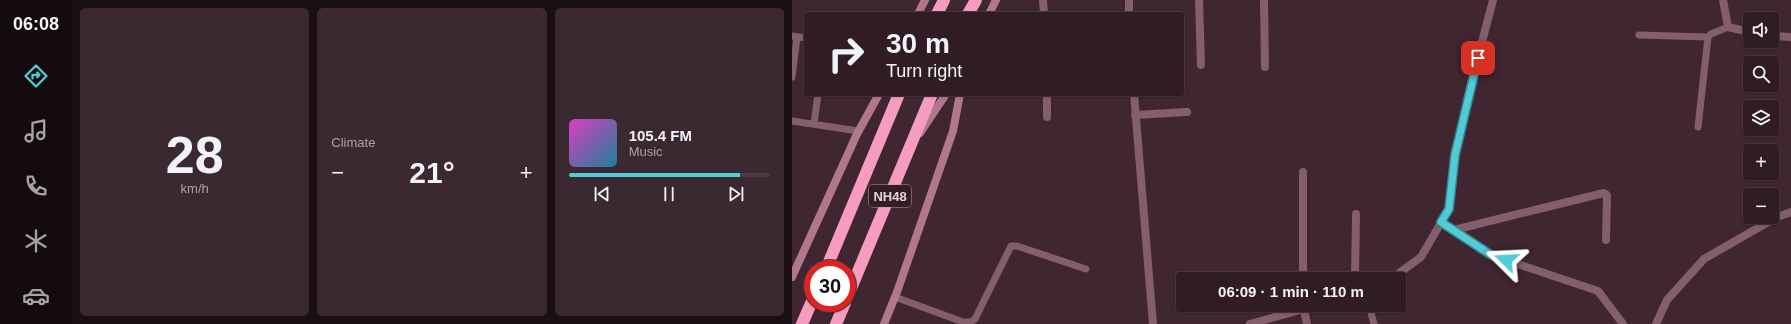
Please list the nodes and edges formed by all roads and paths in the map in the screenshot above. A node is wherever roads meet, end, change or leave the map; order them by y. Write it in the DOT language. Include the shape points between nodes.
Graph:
graph roads {
  1 [pos="925,0"];
  2 [pos="944,0"];
  3 [pos="976,0"];
  4 [pos="996,0"];
  5 [pos="1043,0"];
  6 [pos="1129,0"];
  7 [pos="1199,0"];
  8 [pos="1264,0"];
  9 [pos="1493,0"];
  10 [pos="1723,0"];
  11 [pos="919,12"];
  12 [pos="938,12"];
  13 [pos="969,12"];
  14 [pos="990,12"];
  15 [pos="1044,12"];
  16 [pos="1129,12"];
  17 [pos="1728,27"];
  18 [pos="1743,30"];
  19 [pos="1639,34"];
  20 [pos="795,36"];
  21 [pos="1779,36"];
  22 [pos="1708,37"];
  23 [pos="1791,37"];
  24 [pos="1201,65"];
  25 [pos="1265,66"];
  26 [pos="792,77"];
  27 [pos="818,96"];
  28 [pos="878,96"];
  29 [pos="899,96"];
  30 [pos="931,96"];
  31 [pos="945,96"];
  32 [pos="960,96"];
  33 [pos="1046,96"];
  34 [pos="1134,96"];
  35 [pos="1187,112"];
  36 [pos="1135,115"];
  37 [pos="1047,117"];
  38 [pos="792,121"];
  39 [pos="814,124"];
  40 [pos="1698,127"];
  41 [pos="858,131"];
  42 [pos="911,147"];
  43 [pos="1303,172"];
  44 [pos="1791,212"];
  45 [pos="1356,214"];
  46 [pos="1441,222"];
  47 [pos="1454,230"];
  48 [pos="1606,240"];
  49 [pos="830,260"];
  50 [pos="1086,269"];
  51 [pos="1303,272"];
  52 [pos="1355,272"];
  53 [pos="1401,272"];
  54 [pos="792,277"];
  55 [pos="856,277"];
  56 [pos="895,297"];
  57 [pos="807,312"];
  58 [pos="841,312"];
  59 [pos="1288,312"];
  60 [pos="1305,312"];
  61 [pos="1371,312"];
  62 [pos="802,324"];
  63 [pos="836,324"];
  64 [pos="884,324"];
  65 [pos="1153,324"];
  66 [pos="1250,324"];
  67 [pos="1307,324"];
  68 [pos="1374,324"];
  69 [pos="1623,324"];
  70 [pos="1656,324"];
  1 -- 11 [label="street"];
  2 -- 12 [label="highway"];
  3 -- 13 [label="highway"];
  4 -- 14 [label="street"];
  5 -- 15 [label="street"];
  6 -- 16 [label="street"];
  7 -- 24 [label="street"];
  8 -- 25 [label="street"];
  9 -- 46 [label="street" via="1457,147 1449,209"];
  10 -- 17 [label="street"];
  17 -- 18 [label="street"];
  17 -- 22 [label="lane"];
  19 -- 22 [label="lane"];
  20 -- 26 [label="lane"];
  21 -- 23 [label="street"];
  22 -- 40 [label="lane"];
  27 -- 39 [label="lane"];
  28 -- 41 [label="street"];
  29 -- 49 [label="highway, NH48"];
  30 -- 42 [label="highway, NH48"];
  31 -- 42 [label="street"];
  32 -- 56 [label="street" via="953,130"];
  33 -- 37 [label="street"];
  34 -- 36 [label="street"];
  35 -- 36 [label="street"];
  36 -- 65 [label="street"];
  38 -- 39 [label="lane"];
  39 -- 41 [label="lane"];
  41 -- 54 [label="street"];
  42 -- 55 [label="highway, NH48"];
  43 -- 51 [label="street"];
  44 -- 70 [label="street" via="1777,217 1704,259 1667,300"];
  45 -- 52 [label="street"];
  46 -- 47 [label="street"];
  46 -- 53 [label="street" via="1422,257"];
  47 -- 48 [label="street" via="1604,193 1607,195"];
  47 -- 69 [label="street" via="1491,255 1598,291"];
  50 -- 56 [label="lane" via="1011,246 971,322 964,322"];
  56 -- 64 [label="street"];
  57 -- 62 [label="highway"];
  58 -- 63 [label="highway"];
  59 -- 66 [label="street"];
  60 -- 67 [label="street"];
  61 -- 68 [label="lane"];
}
